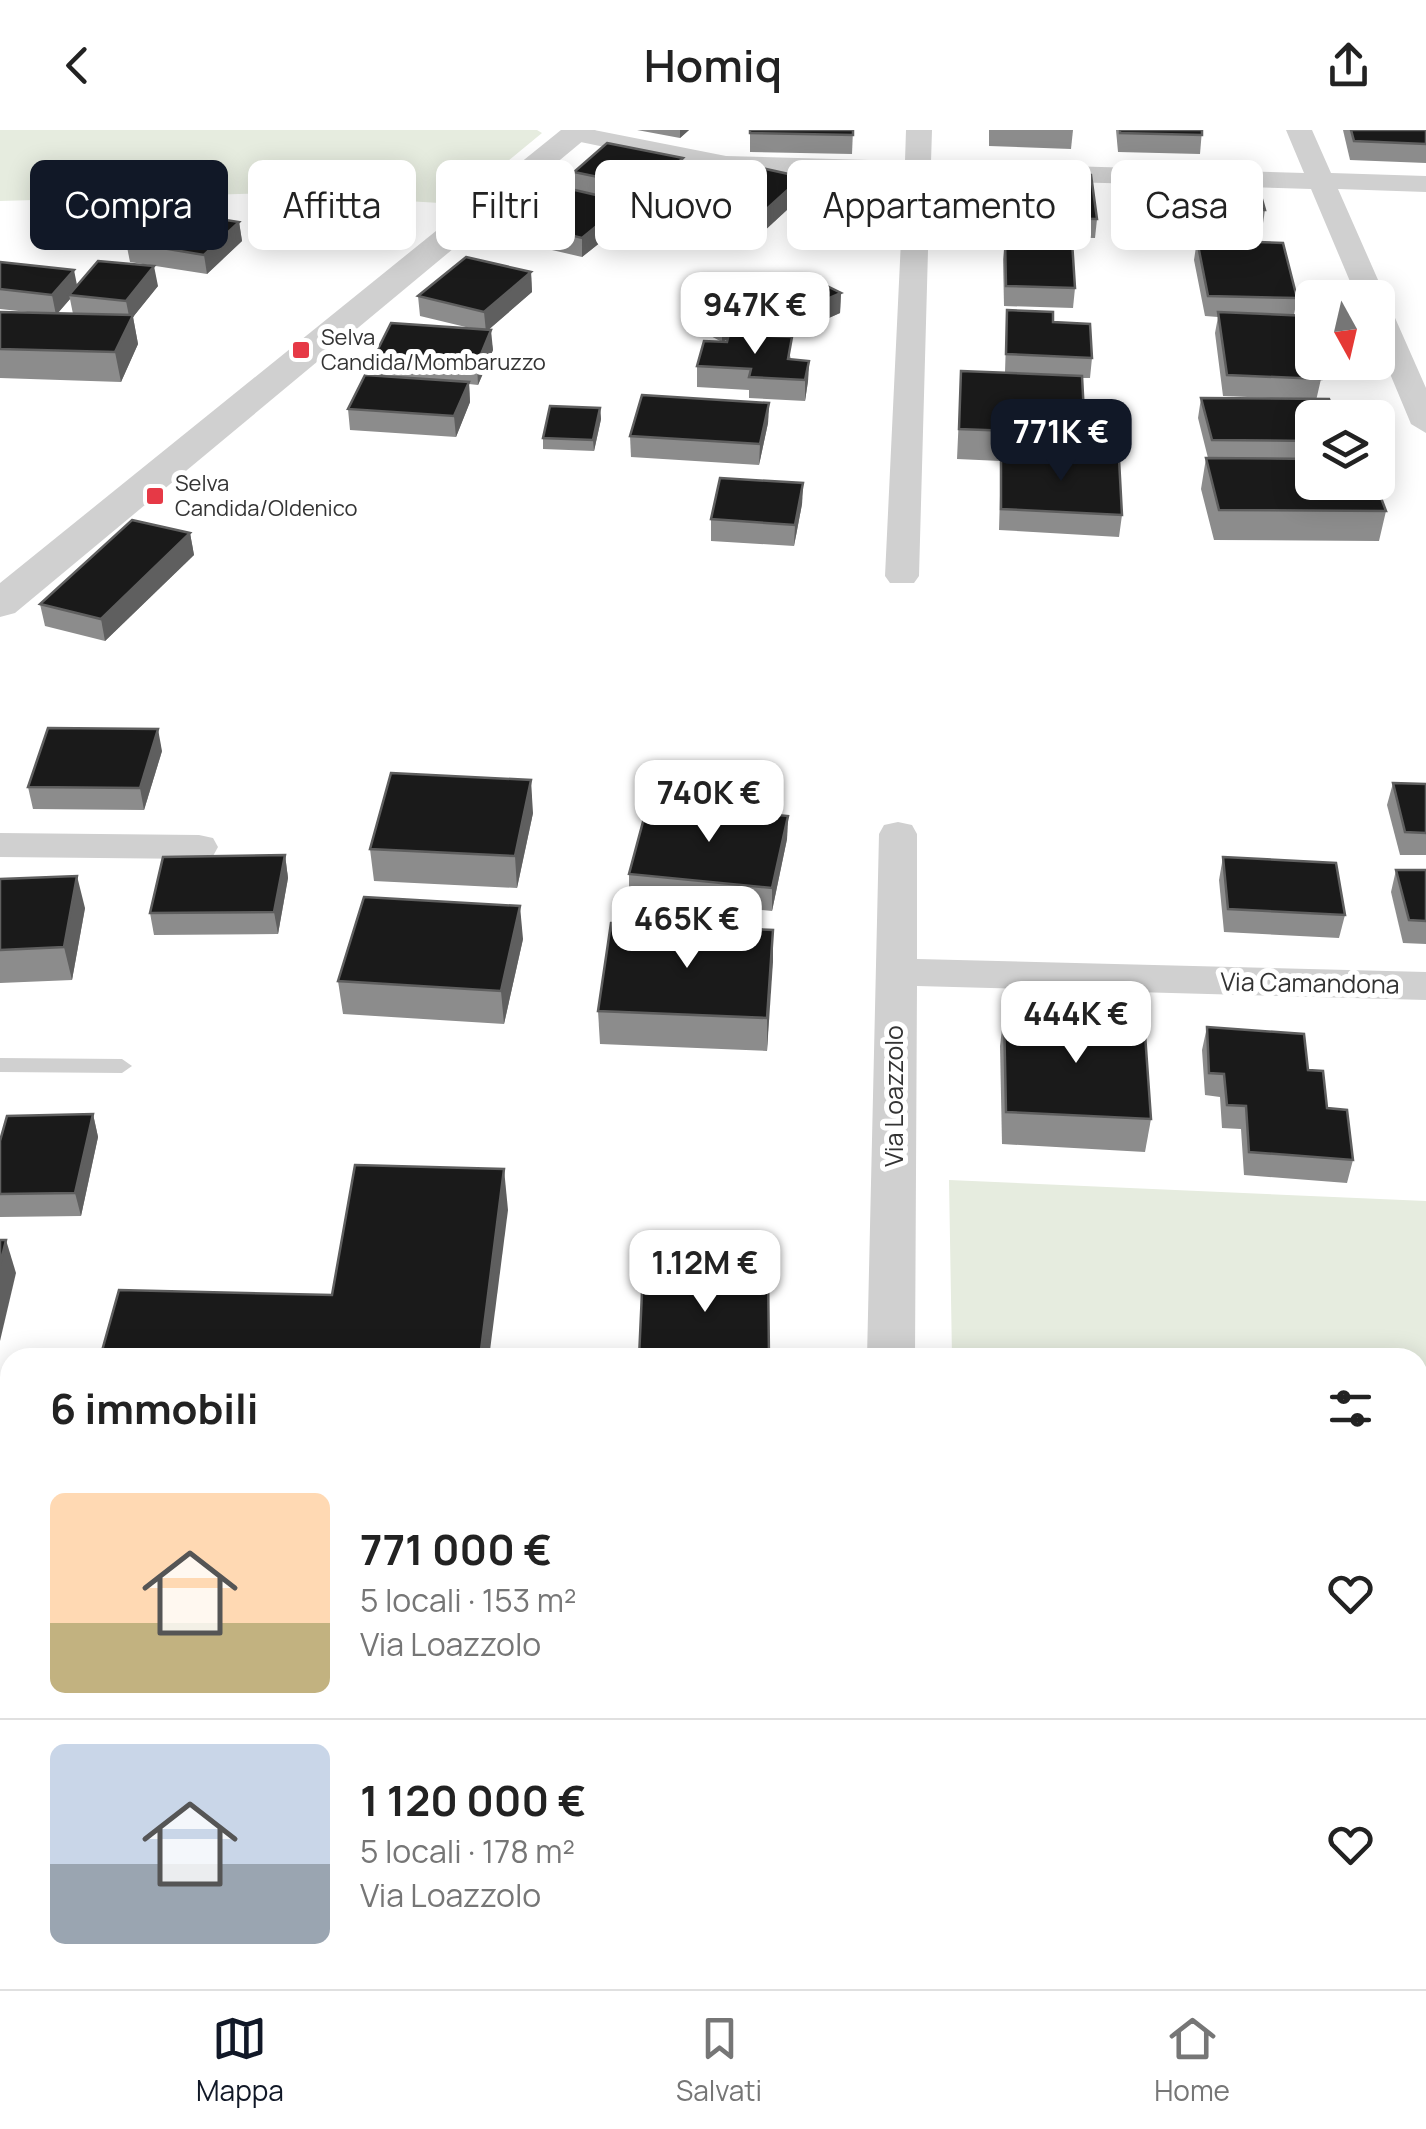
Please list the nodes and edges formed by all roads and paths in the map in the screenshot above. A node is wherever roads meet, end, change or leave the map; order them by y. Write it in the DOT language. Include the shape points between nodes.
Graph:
graph roads {
  1 [pos="918,130"];
  2 [pos="1299,130"];
  3 [pos="577,132"];
  4 [pos="920,160"];
  5 [pos="787,166"];
  6 [pos="1091,175"];
  7 [pos="1321,181"];
  8 [pos="1426,184"];
  9 [pos="916,250"];
  10 [pos="1364,280"];
  11 [pos="1395,351"];
  12 [pos="1426,424"];
  13 [pos="902,576"];
  14 [pos="0,604"];
  15 [pos="898,834"];
  16 [pos="0,844"];
  17 [pos="199,846"];
  18 [pos="894,972"];
  19 [pos="1426,986"];
  20 [pos="0,1065"];
  21 [pos="122,1066"];
  22 [pos="892,1348"];
  1 -- 4 [label="street"];
  2 -- 7 [label="street"];
  3 -- 5 [label="street" via="726,164"];
  3 -- 14 [label="street"];
  6 -- 7 [label="street"];
  7 -- 8 [label="street"];
  7 -- 10 [label="street"];
  9 -- 13 [label="street"];
  11 -- 12 [label="street"];
  15 -- 18 [label="street, Via Loazzolo"];
  16 -- 17 [label="street"];
  18 -- 19 [label="street, Via Camandona"];
  18 -- 22 [label="street, Via Loazzolo"];
  20 -- 21 [label="lane"];
}
